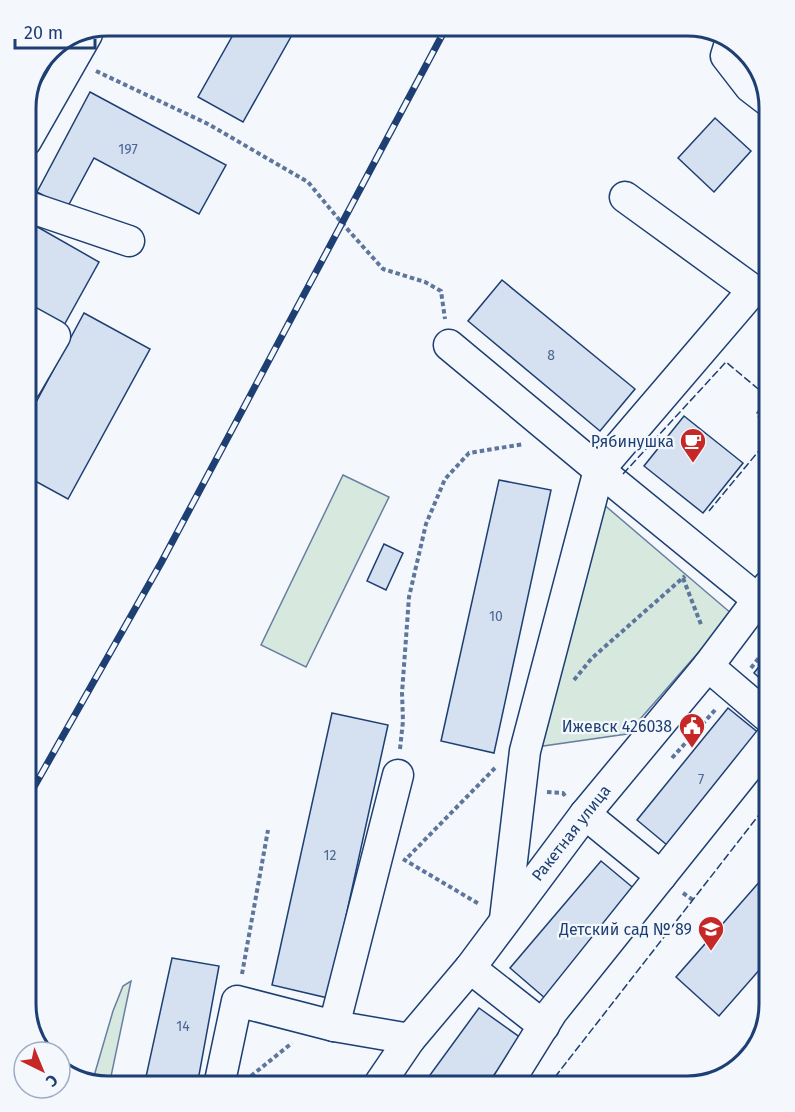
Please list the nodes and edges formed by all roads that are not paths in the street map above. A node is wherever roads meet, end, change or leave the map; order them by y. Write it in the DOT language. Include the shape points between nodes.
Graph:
graph roads {
  1 [pos="80,46"];
  2 [pos="728,49"];
  3 [pos="757,93"];
  4 [pos="36,123"];
  5 [pos="625,197"];
  6 [pos="36,209"];
  7 [pos="129,241"];
  8 [pos="36,326"];
  9 [pos="450,345"];
  10 [pos="36,369"];
  11 [pos="599,470"];
  12 [pos="759,590"];
  13 [pos="759,597"];
  14 [pos="708,666"];
  15 [pos="759,709"];
  16 [pos="759,755"];
  17 [pos="398,775"];
  18 [pos="585,814"];
  19 [pos="661,876"];
  20 [pos="505,919"];
  21 [pos="470,968"];
  22 [pos="326,1024"];
  23 [pos="544,1026"];
  24 [pos="411,1039"];
  25 [pos="233,1076"];
  26 [pos="385,1076"];
  27 [pos="512,1076"];
  1 -- 4 [label="street"];
  2 -- 3 [label="street" via="726,56"];
  5 -- 11 [label="street" via="753,290"];
  6 -- 7 [label="street"];
  8 -- 10 [label="street" via="55,336"];
  9 -- 11 [label="street"];
  11 -- 12 [label="street" via="705,558"];
  11 -- 20 [label="street" via="525,752"];
  13 -- 14 [label="street, Ракетная улица"];
  14 -- 15 [label="street"];
  14 -- 18 [label="street, Ракетная улица"];
  16 -- 19 [label="street"];
  17 -- 22 [label="street"];
  18 -- 19 [label="street"];
  18 -- 20 [label="street, Ракетная улица"];
  19 -- 23 [label="street"];
  20 -- 21 [label="street, Ракетная улица"];
  21 -- 23 [label="street"];
  21 -- 24 [label="street, Ракетная улица"];
  22 -- 24 [label="street"];
  22 -- 25 [label="street" via="237,1001"];
  23 -- 27 [label="street"];
  24 -- 26 [label="street, Ракетная улица"];
}
